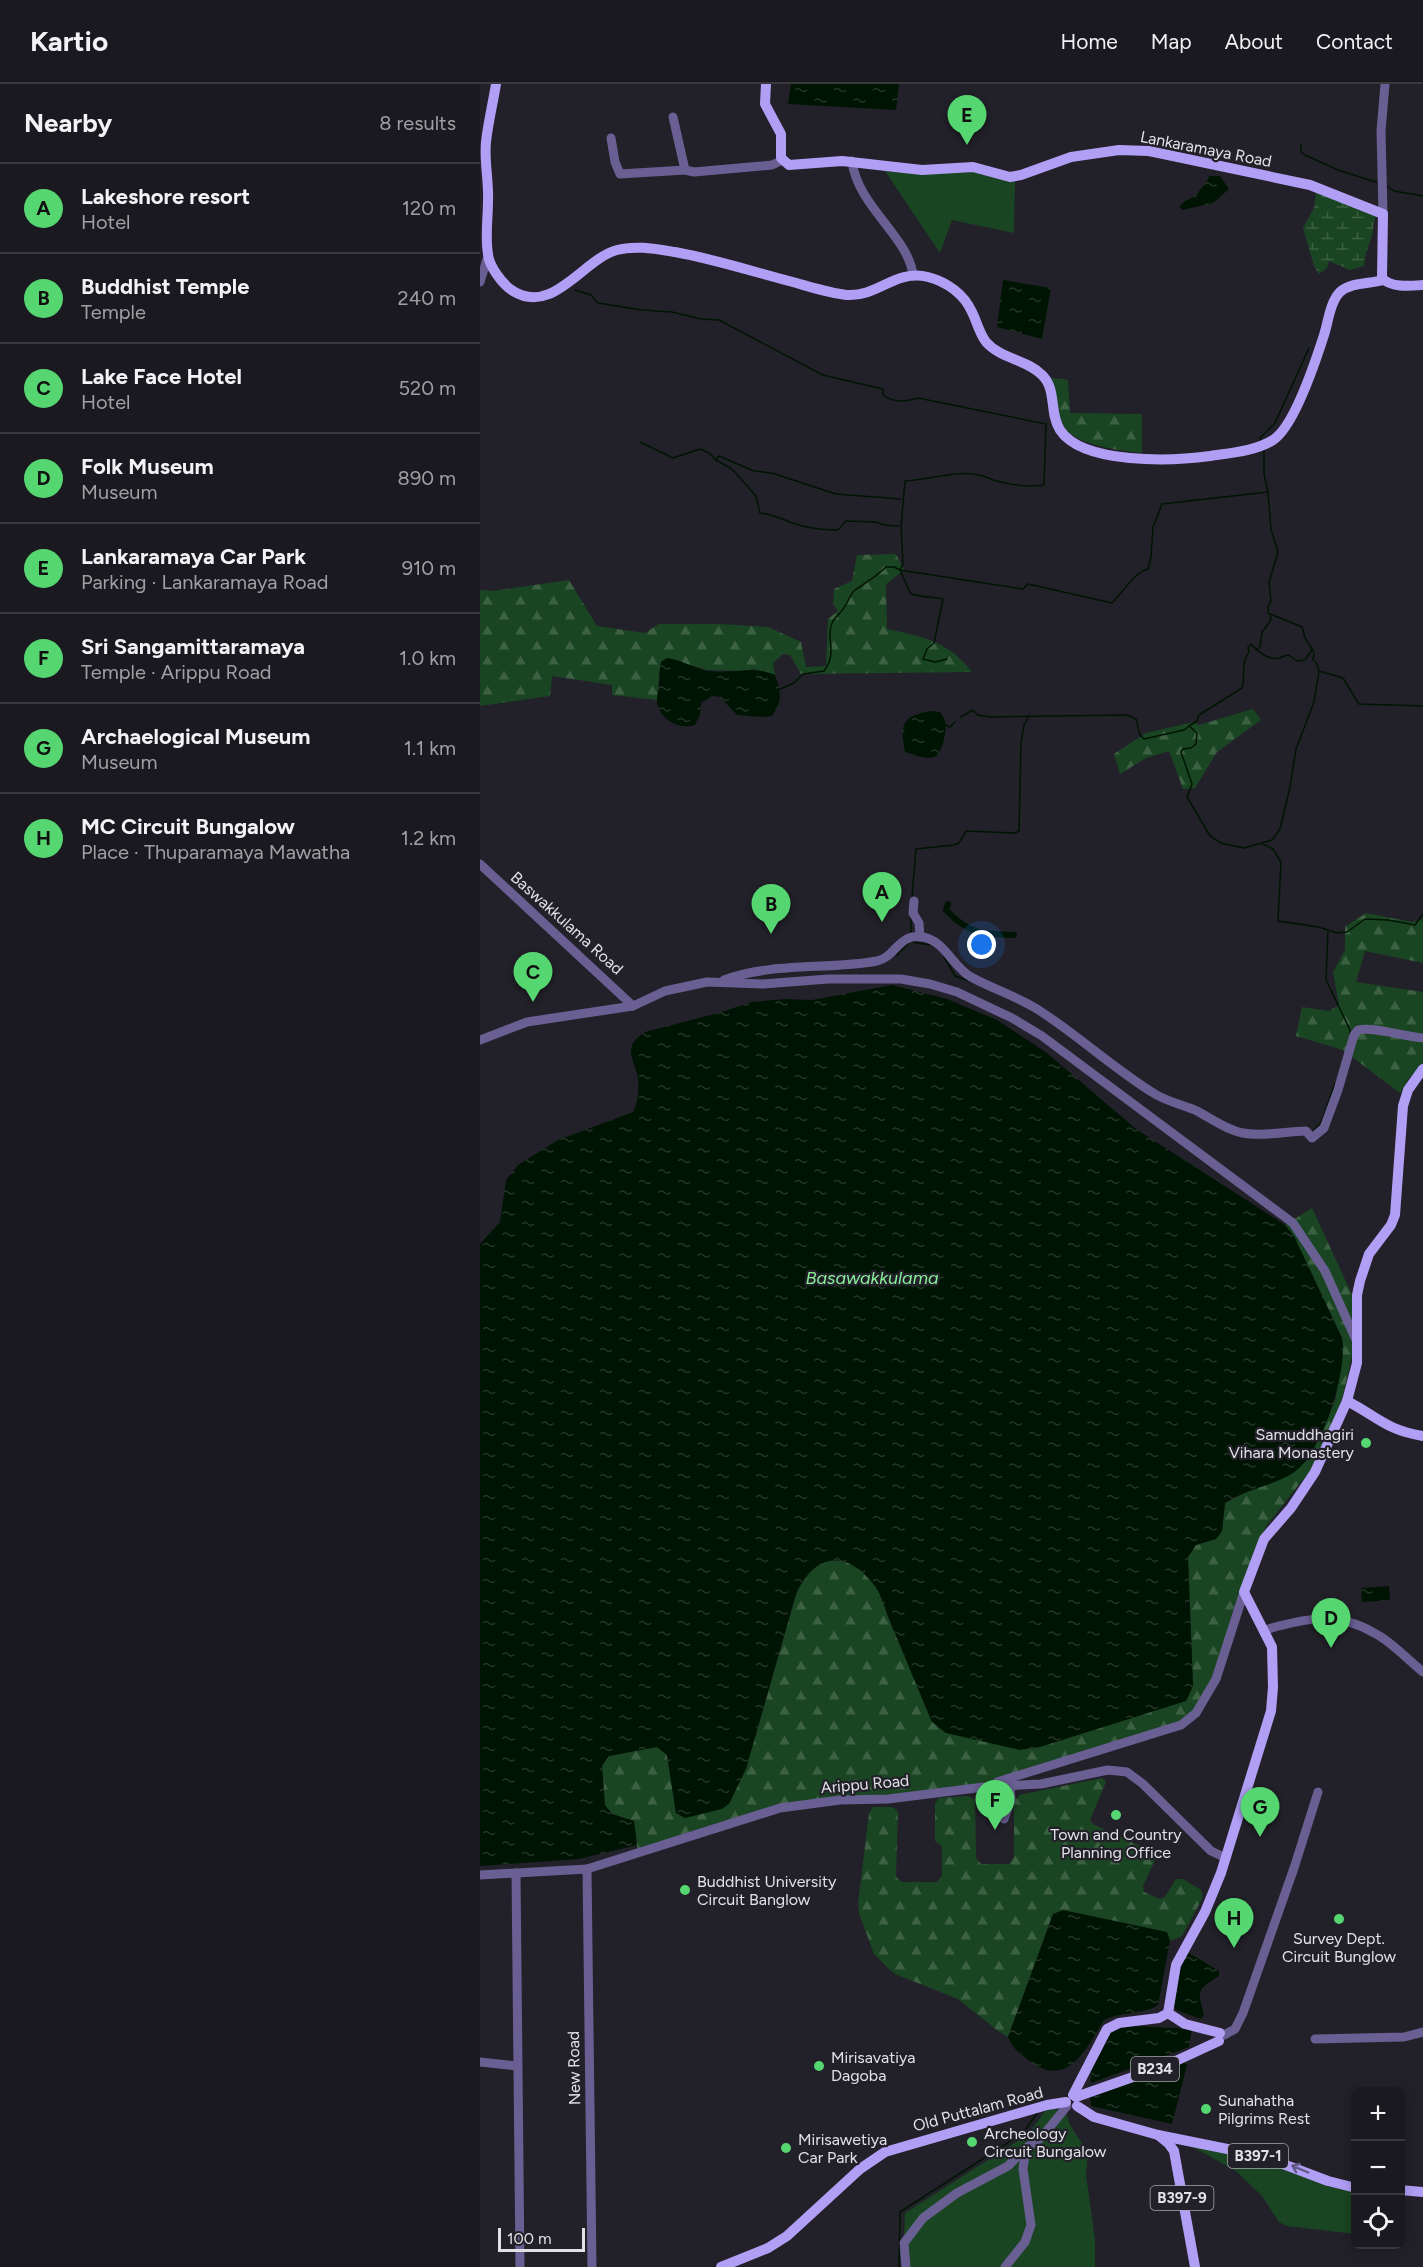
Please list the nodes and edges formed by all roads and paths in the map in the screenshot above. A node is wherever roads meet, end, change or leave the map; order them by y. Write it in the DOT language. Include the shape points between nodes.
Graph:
graph roads {
  1 [pos="496,84"];
  2 [pos="766,84"];
  3 [pos="1385,84"];
  4 [pos="673,117"];
  5 [pos="611,138"];
  6 [pos="783,160"];
  7 [pos="852,161"];
  8 [pos="685,170"];
  9 [pos="1383,214"];
  10 [pos="488,256"];
  11 [pos="913,276"];
  12 [pos="1383,280"];
  13 [pos="480,282"];
  14 [pos="1423,285"];
  15 [pos="480,864"];
  16 [pos="914,901"];
  17 [pos="920,937"];
  18 [pos="719,982"];
  19 [pos="633,1006"];
  20 [pos="1423,1038"];
  21 [pos="480,1041"];
  22 [pos="1423,1069"];
  23 [pos="1358,1345"];
  24 [pos="1347,1401"];
  25 [pos="1423,1436"];
  26 [pos="1244,1593"];
  27 [pos="1264,1630"];
  28 [pos="1423,1672"];
  29 [pos="1010,1785"];
  30 [pos="984,1787"];
  31 [pos="1318,1792"];
  32 [pos="1004,1819"];
  33 [pos="1226,1858"];
  34 [pos="587,1869"];
  35 [pos="516,1873"];
  36 [pos="480,1875"];
  37 [pos="1168,2013"];
  38 [pos="1423,2032"];
  39 [pos="1217,2037"];
  40 [pos="1315,2038"];
  41 [pos="480,2062"];
  42 [pos="517,2066"];
  43 [pos="1072,2101"];
  44 [pos="1158,2135"];
  45 [pos="1026,2148"];
  46 [pos="1351,2187"];
  47 [pos="1405,2190"];
  48 [pos="1423,2192"];
  49 [pos="520,2267"];
  50 [pos="592,2267"];
  51 [pos="722,2267"];
  52 [pos="906,2267"];
  53 [pos="1005,2267"];
  54 [pos="1195,2267"];
  1 -- 10 [label="main road" via="486,143"];
  2 -- 6 [label="main road" via="765,104 779,130"];
  3 -- 9 [label="street" via="1381,131"];
  4 -- 8 [label="street"];
  5 -- 8 [label="street" via="620,174"];
  6 -- 7 [label="main road, Lankaramaya Road" via="796,166"];
  6 -- 8 [label="street" via="772,165"];
  7 -- 9 [label="main road, Lankaramaya Road" via="922,170 973,167 1010,177 1071,157 1149,150 1310,184"];
  7 -- 11 [label="street" via="854,174 872,209 909,258"];
  9 -- 12 [label="main road"];
  10 -- 11 [label="main road" via="504,282 527,296 554,291 609,253 633,248 717,260 847,295 869,293 897,278"];
  10 -- 13 [label="street"];
  11 -- 12 [label="main road" via="931,278 955,290 969,305 988,344 1040,373 1048,384 1055,419 1068,438 1122,457 1155,460 1187,459 1264,445 1283,430 1296,407 1338,294 1351,286"];
  12 -- 14 [label="main road"];
  15 -- 19 [label="street, Baswakkulama Road"];
  16 -- 17 [label="street"];
  17 -- 18 [label="street" via="899,943 882,960 831,967 777,968"];
  17 -- 20 [label="street" via="939,944 970,976 1036,1009 1155,1094 1242,1133 1306,1131 1312,1138 1318,1134 1324,1128 1358,1030"];
  18 -- 19 [label="street" via="665,991"];
  18 -- 23 [label="street" via="902,979 957,992 1012,1018 1042,1036 1293,1223 1325,1271"];
  19 -- 21 [label="street" via="540,1019"];
  22 -- 23 [label="main road" via="1408,1090 1403,1106 1395,1215 1369,1254 1360,1281"];
  23 -- 24 [label="main road"];
  24 -- 25 [label="main road" via="1389,1427"];
  24 -- 26 [label="main road" via="1315,1472 1264,1539"];
  26 -- 27 [label="main road"];
  26 -- 30 [label="street" via="1216,1679 1196,1713 1181,1725"];
  27 -- 28 [label="street" via="1301,1619 1344,1619 1377,1634"];
  27 -- 33 [label="main road" via="1273,1652 1271,1711"];
  29 -- 30 [label="street, Arippu Road"];
  29 -- 32 [label="street" via="1011,1800"];
  29 -- 33 [label="street, Arippu Road" via="1041,1784 1108,1770 1127,1772 1156,1794 1211,1851"];
  30 -- 34 [label="street, Arippu Road" via="780,1808"];
  31 -- 39 [label="street" via="1243,2013 1235,2029"];
  33 -- 37 [label="main road" via="1210,1902 1176,1965"];
  34 -- 35 [label="street, Arippu Road"];
  34 -- 50 [label="street, New Road"];
  35 -- 36 [label="street, Arippu Road"];
  35 -- 42 [label="street"];
  37 -- 39 [label="main road"];
  37 -- 43 [label="main road" via="1107,2029"];
  38 -- 40 [label="street" via="1404,2037"];
  39 -- 43 [label="main road, Old Puttalam Road / B234" via="1167,2065"];
  41 -- 42 [label="street"];
  42 -- 49 [label="street"];
  43 -- 44 [label="main road, B397-1" via="1094,2117"];
  43 -- 45 [label="street" via="1041,2138"];
  43 -- 51 [label="main road, Old Puttalam Road / B234" via="885,2152 860,2169 786,2236"];
  46 -- 44 [label="main road, B397-1, one-way" via="1262,2156"];
  44 -- 54 [label="main road, B397-9" via="1174,2151"];
  45 -- 52 [label="street" via="1008,2166 957,2193 923,2218 904,2243"];
  45 -- 53 [label="street" via="1023,2169 1031,2225"];
  47 -- 48 [label="main road"];
}
